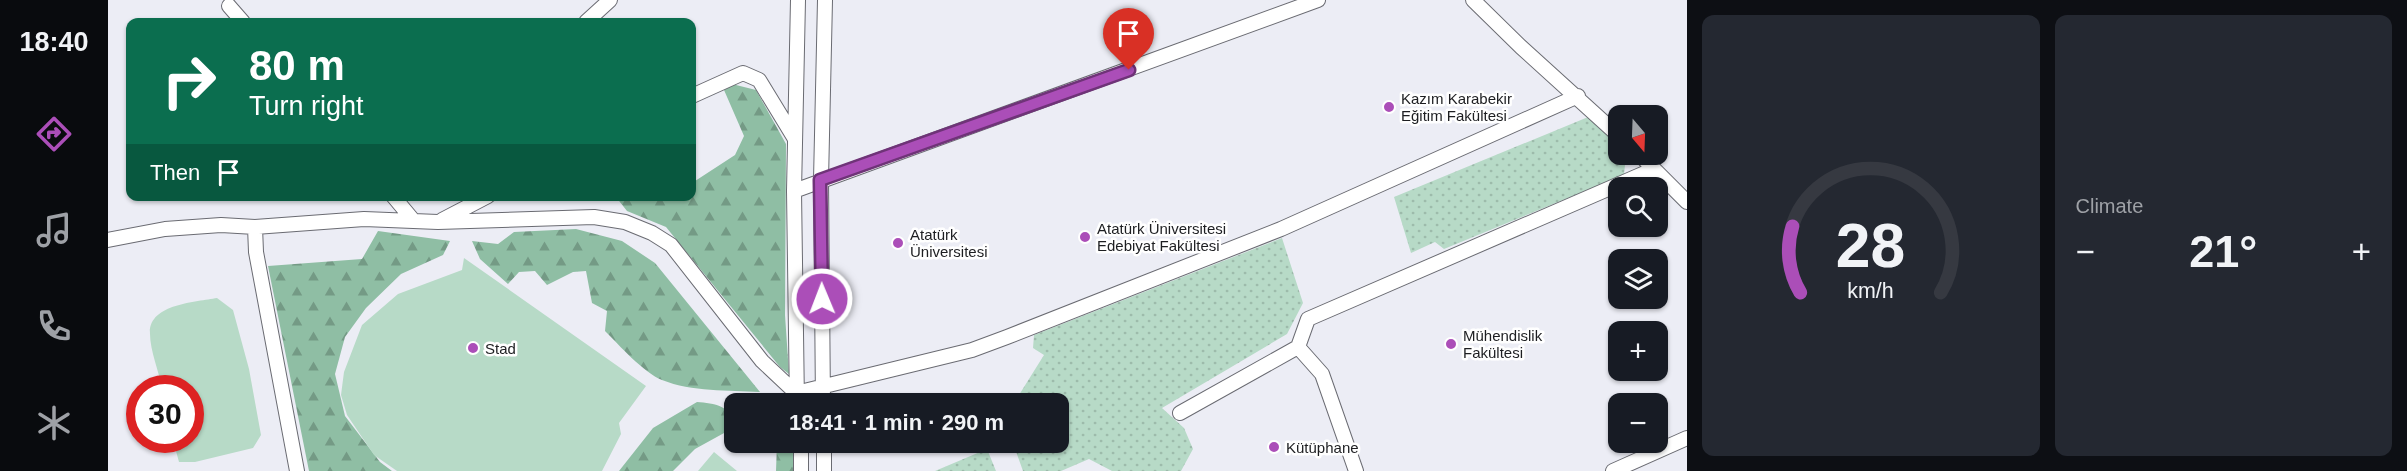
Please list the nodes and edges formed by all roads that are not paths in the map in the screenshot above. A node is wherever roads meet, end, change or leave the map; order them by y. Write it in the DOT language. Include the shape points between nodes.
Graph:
graph roads {
  1 [pos="610,0"];
  2 [pos="790,0"];
  3 [pos="825,0"];
  4 [pos="1318,0"];
  5 [pos="1473,0"];
  6 [pos="229,6"];
  7 [pos="798,7"];
  8 [pos="240,18"];
  9 [pos="590,18"];
  10 [pos="696,94"];
  11 [pos="1578,96"];
  12 [pos="1608,125"];
  13 [pos="796,141"];
  14 [pos="1650,165"];
  15 [pos="1654,169"];
  16 [pos="820,180"];
  17 [pos="794,191"];
  18 [pos="397,201"];
  19 [pos="478,201"];
  20 [pos="1687,202"];
  21 [pos="412,220"];
  22 [pos="438,222"];
  23 [pos="255,226"];
  24 [pos="108,240"];
  25 [pos="1298,347"];
  26 [pos="822,387"];
  27 [pos="791,393"];
  28 [pos="796,393"];
  29 [pos="808,393"];
  30 [pos="822,393"];
  31 [pos="1180,412"];
  32 [pos="1687,438"];
  33 [pos="801,453"];
  34 [pos="824,453"];
  35 [pos="297,471"];
  36 [pos="801,471"];
  37 [pos="824,471"];
  38 [pos="1356,471"];
  39 [pos="1613,471"];
  1 -- 9 [label="street"];
  2 -- 7 [label="street"];
  3 -- 16 [label="street"];
  4 -- 16 [label="street"];
  5 -- 11 [label="street"];
  6 -- 8 [label="street"];
  7 -- 13 [label="street"];
  10 -- 13 [label="street" via="742,73 759,80"];
  11 -- 12 [label="street"];
  11 -- 26 [label="street" via="1281,229 998,340"];
  13 -- 17 [label="street"];
  14 -- 15 [label="street"];
  15 -- 20 [label="street"];
  15 -- 25 [label="street" via="1308,319"];
  16 -- 17 [label="street"];
  16 -- 26 [label="street"];
  17 -- 28 [label="street"];
  18 -- 21 [label="street"];
  19 -- 22 [label="street"];
  21 -- 22 [label="street"];
  21 -- 23 [label="street"];
  22 -- 27 [label="street" via="594,217 625,222 652,233 670,245"];
  23 -- 24 [label="street" via="165,229"];
  23 -- 35 [label="street" via="256,252"];
  25 -- 31 [label="street"];
  25 -- 38 [label="street" via="1322,374"];
  26 -- 29 [label="street"];
  26 -- 30 [label="street"];
  32 -- 39 [label="street"];
  33 -- 36 [label="street"];
  34 -- 37 [label="street"];
}
